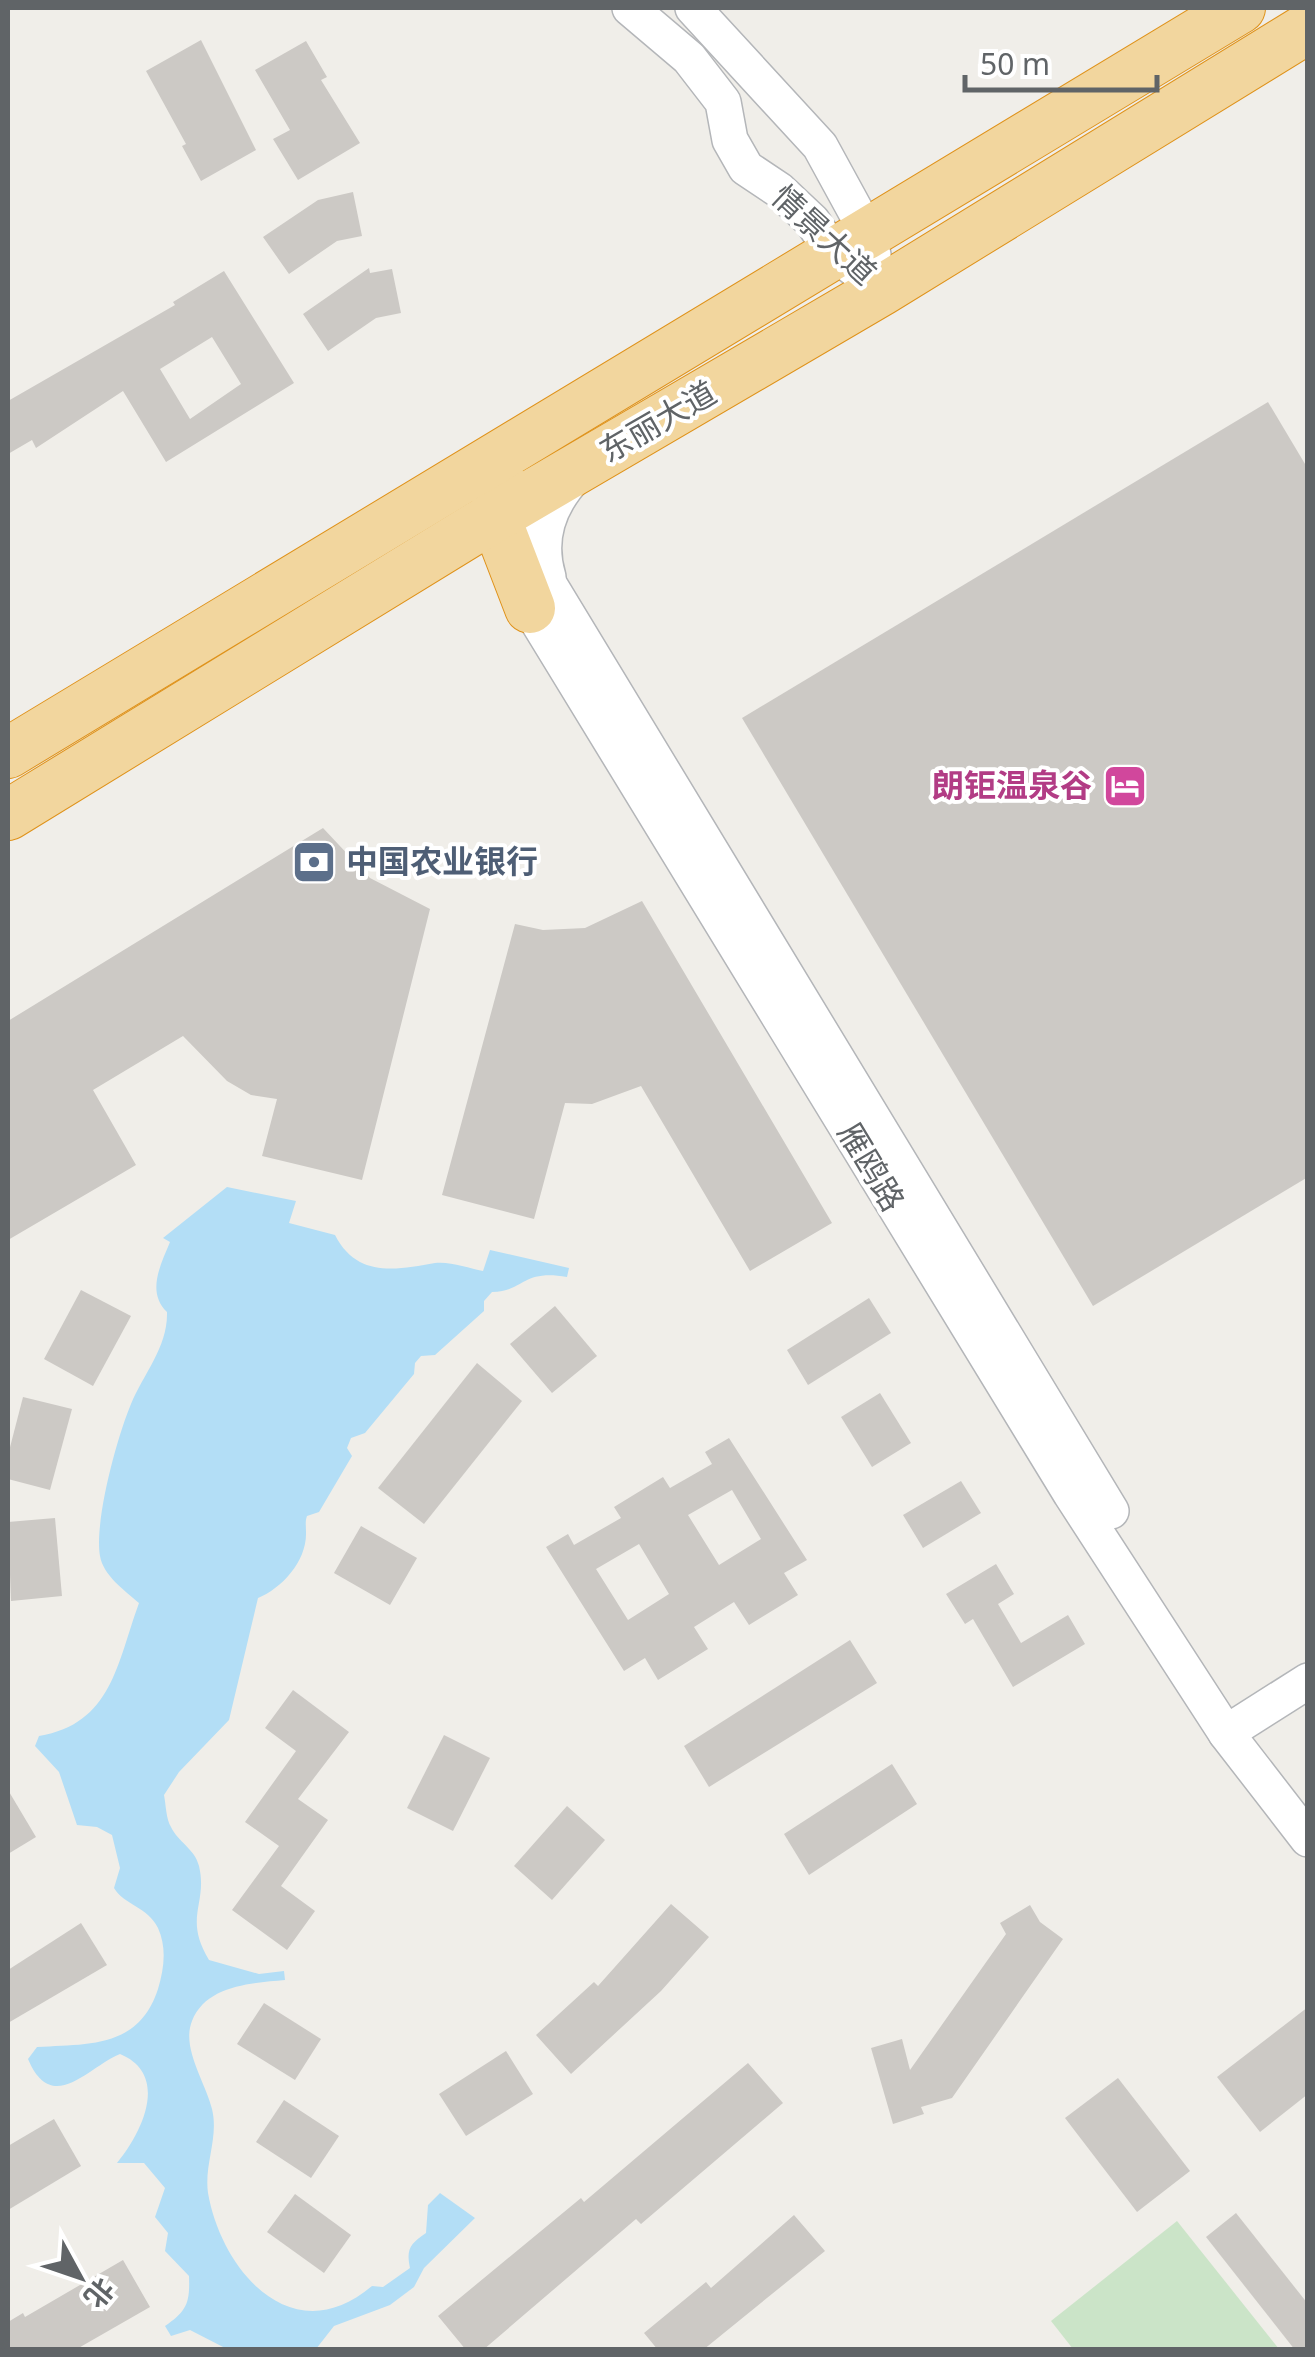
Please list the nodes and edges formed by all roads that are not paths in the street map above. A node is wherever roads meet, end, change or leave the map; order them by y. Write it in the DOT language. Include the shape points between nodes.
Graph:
graph roads {
  1 [pos="630,8"];
  2 [pos="693,8"];
  3 [pos="1240,8"];
  4 [pos="1308,28"];
  5 [pos="850,242"];
  6 [pos="882,290"];
  7 [pos="590,462"];
  8 [pos="484,500"];
  9 [pos="542,600"];
  10 [pos="8,753"];
  11 [pos="8,815"];
  12 [pos="1308,1681"];
  13 [pos="1234,1726"];
  14 [pos="1308,1808"];
  15 [pos="1308,1839"];
  1 -- 5 [label="street, 情景大道" via="688,58 723,102 730,140 746,168"];
  2 -- 5 [label="street, 情景大道" via="801,120"];
  3 -- 5 [label="highway, 东丽大道"];
  4 -- 6 [label="highway, 东丽大道"];
  5 -- 6 [label="street, 情景大道"];
  5 -- 8 [label="highway, 东丽大道" via="561,417"];
  6 -- 7 [label="highway, 东丽大道"];
  7 -- 8 [label="highway, 东丽大道"];
  7 -- 9 [label="street" via="562,491 547,523"];
  8 -- 9 [label="highway"];
  8 -- 10 [label="highway, 东丽大道"];
  8 -- 11 [label="highway, 东丽大道"];
  9 -- 13 [label="street, 雁鸥路" via="1071,1494"];
  12 -- 13 [label="street"];
  13 -- 14 [label="street, 雁鸥路"];
  13 -- 15 [label="street, 雁鸥路"];
}
